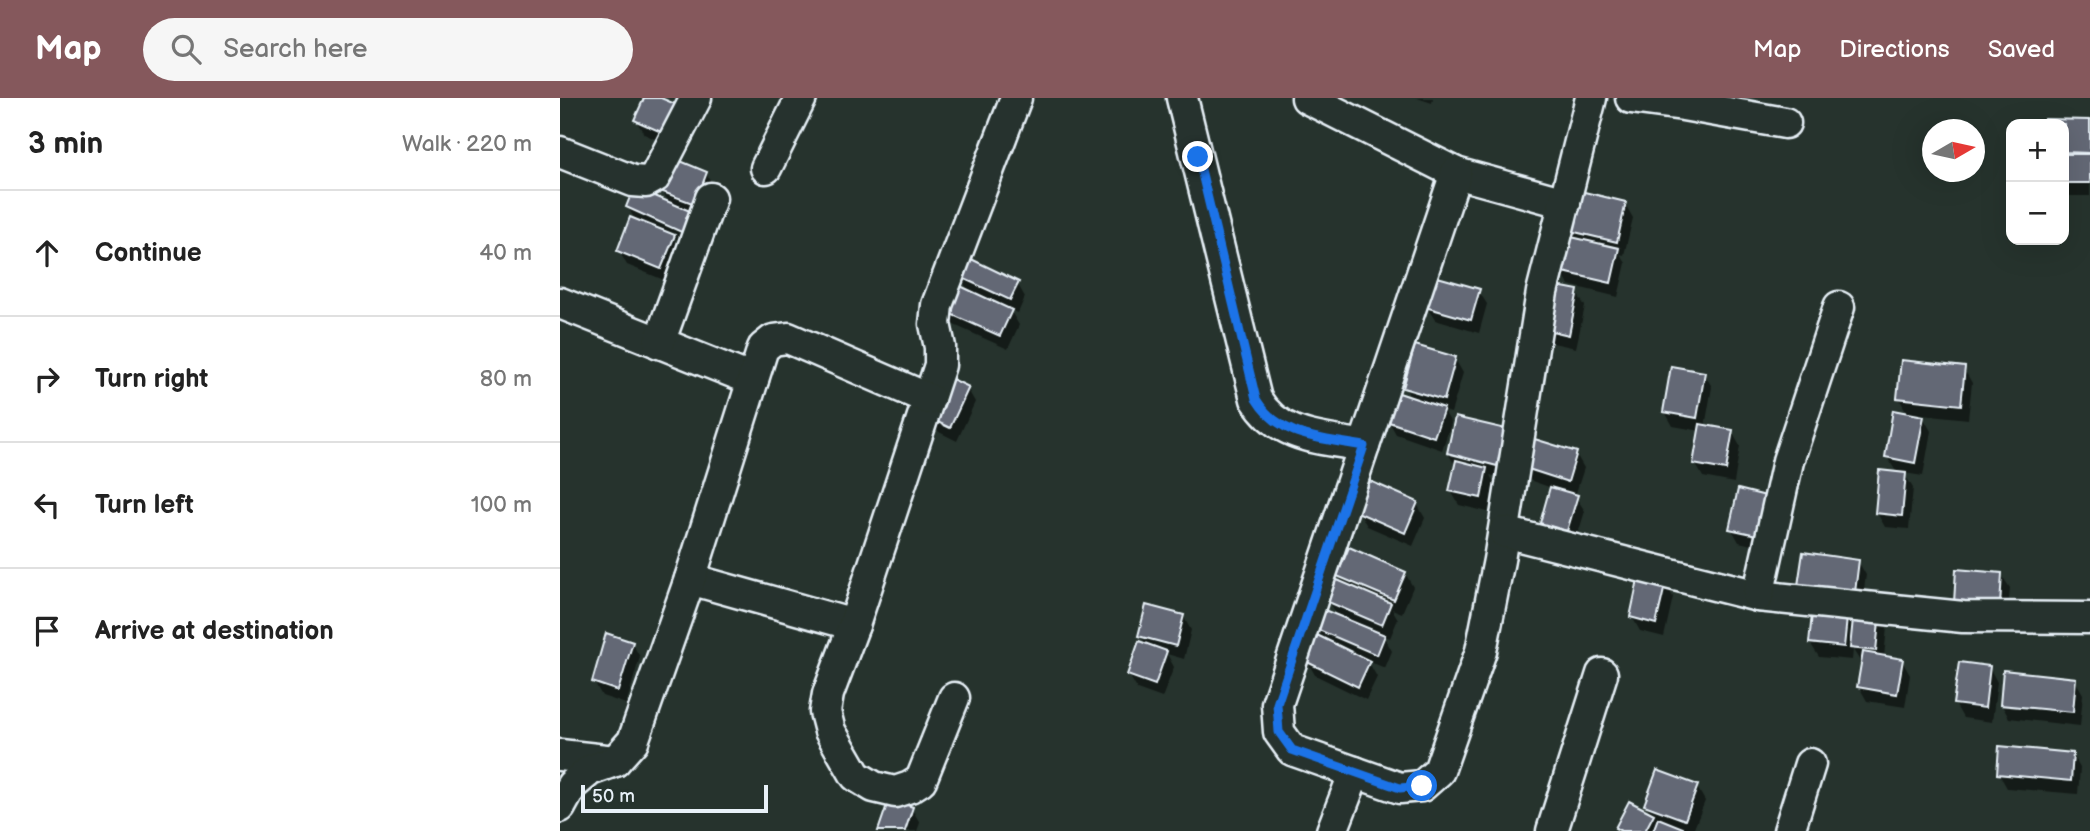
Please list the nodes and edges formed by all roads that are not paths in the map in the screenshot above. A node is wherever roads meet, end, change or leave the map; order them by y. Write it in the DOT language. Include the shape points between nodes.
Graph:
graph roads {
  1 [pos="696,98"];
  2 [pos="800,98"];
  3 [pos="1016,98"];
  4 [pos="1182,98"];
  5 [pos="1307,98"];
  6 [pos="1591,98"];
  7 [pos="1632,98"];
  8 [pos="1684,102"];
  9 [pos="1785,123"];
  10 [pos="560,152"];
  11 [pos="766,168"];
  12 [pos="1456,173"];
  13 [pos="712,198"];
  14 [pos="1564,203"];
  15 [pos="560,303"];
  16 [pos="1839,307"];
  17 [pos="659,343"];
  18 [pos="753,380"];
  19 [pos="929,399"];
  20 [pos="1364,446"];
  21 [pos="1504,532"];
  22 [pos="690,579"];
  23 [pos="1758,596"];
  24 [pos="2090,618"];
  25 [pos="854,625"];
  26 [pos="1602,674"];
  27 [pos="954,698"];
  28 [pos="560,755"];
  29 [pos="615,761"];
  30 [pos="1810,764"];
  31 [pos="1354,772"];
  32 [pos="560,807"];
  33 [pos="1332,831"];
  34 [pos="1552,831"];
  35 [pos="1789,831"];
  1 -- 10 [label="street" via="655,177 646,182"];
  2 -- 11 [label="street"];
  3 -- 19 [label="street" via="937,305 940,365"];
  4 -- 20 [label="street" via="1256,399 1265,413 1290,432"];
  5 -- 12 [label="street"];
  6 -- 14 [label="street"];
  7 -- 8 [label="street"];
  8 -- 9 [label="street"];
  12 -- 14 [label="street"];
  12 -- 20 [label="street"];
  13 -- 17 [label="street"];
  14 -- 21 [label="street" via="1542,292"];
  15 -- 17 [label="street"];
  16 -- 23 [label="street" via="1788,461"];
  17 -- 18 [label="street"];
  18 -- 19 [label="street" via="763,348 773,340 788,338"];
  18 -- 22 [label="street"];
  19 -- 25 [label="street"];
  20 -- 31 [label="street" via="1277,704 1279,732 1292,750"];
  21 -- 23 [label="street"];
  21 -- 31 [label="street" via="1481,651 1438,771 1422,786 1400,788"];
  22 -- 25 [label="street"];
  22 -- 29 [label="street" via="633,741"];
  23 -- 24 [label="street" via="1962,617"];
  25 -- 27 [label="street" via="825,712 830,731 856,776 895,792 921,780"];
  26 -- 34 [label="street"];
  28 -- 29 [label="street"];
  29 -- 32 [label="street" via="590,770 572,785"];
  30 -- 35 [label="street"];
  31 -- 33 [label="street"];
}
